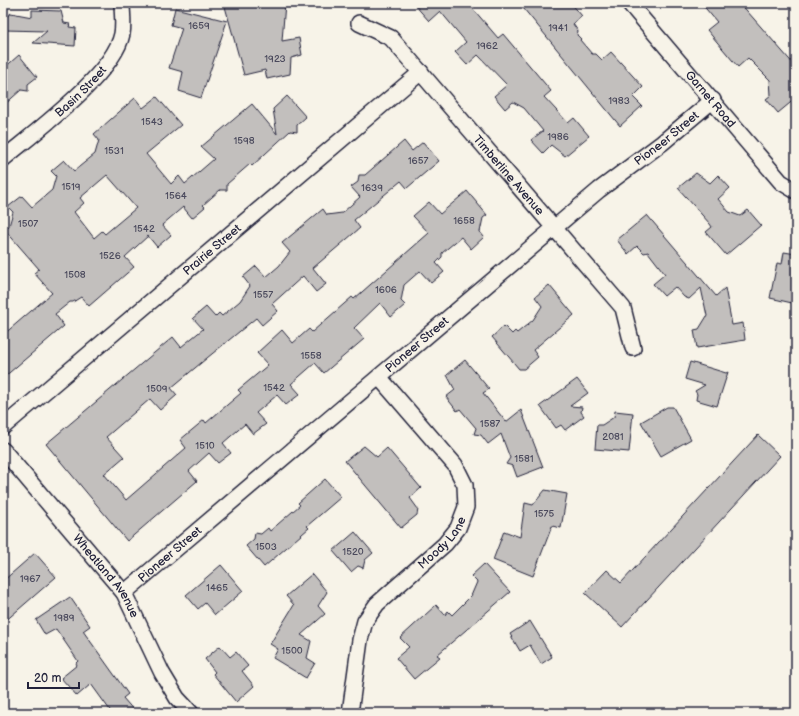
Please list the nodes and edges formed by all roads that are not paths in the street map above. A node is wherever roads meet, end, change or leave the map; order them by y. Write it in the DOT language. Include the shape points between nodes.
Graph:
graph roads {
  1 [pos="122,3"];
  2 [pos="629,3"];
  3 [pos="359,22"];
  4 [pos="421,72"];
  5 [pos="713,100"];
  6 [pos="3,159"];
  7 [pos="796,191"];
  8 [pos="555,228"];
  9 [pos="633,348"];
  10 [pos="380,377"];
  11 [pos="3,427"];
  12 [pos="3,450"];
  13 [pos="124,593"];
  14 [pos="190,713"];
  15 [pos="350,713"];
  1 -- 6 [label="street, Basin Street" via="122,34 110,61 92,82"];
  2 -- 5 [label="street, Garnet Road"];
  3 -- 4 [label="street, Timberline Avenue" via="391,38"];
  4 -- 8 [label="street, Timberline Avenue"];
  4 -- 11 [label="street, Prairie Street"];
  5 -- 7 [label="street, Garnet Road" via="782,182"];
  5 -- 8 [label="street, Pioneer Street"];
  8 -- 9 [label="street, Timberline Avenue" via="623,308"];
  8 -- 10 [label="street, Pioneer Street"];
  10 -- 13 [label="street, Pioneer Street"];
  10 -- 15 [label="street, Moody Lane" via="455,465 465,485 466,507 458,528 445,544 377,604 365,621"];
  12 -- 13 [label="street, Wheatland Avenue"];
  13 -- 14 [label="street, Wheatland Avenue" via="162,673 177,698"];
}
